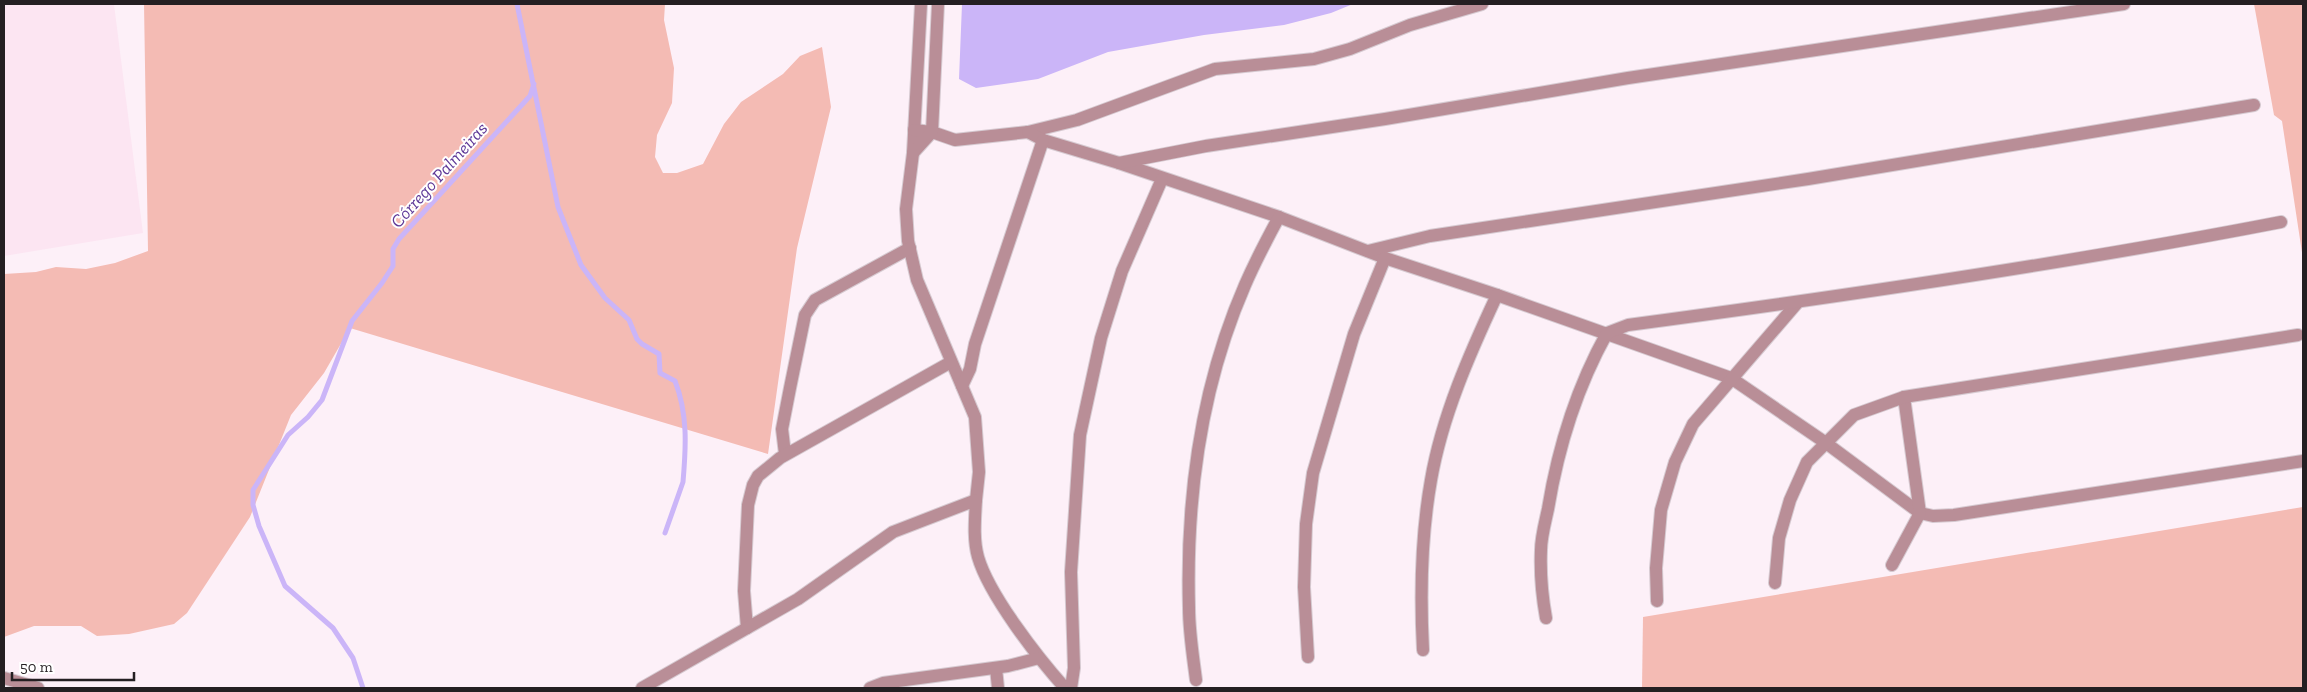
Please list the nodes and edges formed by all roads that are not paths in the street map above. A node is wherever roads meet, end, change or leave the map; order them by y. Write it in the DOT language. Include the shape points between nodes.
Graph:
graph roads {
  1 [pos="921,4"];
  2 [pos="938,4"];
  3 [pos="1482,4"];
  4 [pos="2124,4"];
  5 [pos="2254,105"];
  6 [pos="914,130"];
  7 [pos="932,132"];
  8 [pos="1028,132"];
  9 [pos="1042,140"];
  10 [pos="913,153"];
  11 [pos="1119,163"];
  12 [pos="1162,179"];
  13 [pos="1279,217"];
  14 [pos="2281,222"];
  15 [pos="910,248"];
  16 [pos="1368,251"];
  17 [pos="1385,258"];
  18 [pos="1497,295"];
  19 [pos="1798,302"];
  20 [pos="1607,333"];
  21 [pos="2298,336"];
  22 [pos="951,362"];
  23 [pos="1731,378"];
  24 [pos="962,386"];
  25 [pos="1904,397"];
  26 [pos="1826,442"];
  27 [pos="785,454"];
  28 [pos="2303,461"];
  29 [pos="976,500"];
  30 [pos="1920,513"];
  31 [pos="1892,565"];
  32 [pos="1775,584"];
  33 [pos="1657,601"];
  34 [pos="1546,618"];
  35 [pos="747,628"];
  36 [pos="1423,650"];
  37 [pos="1308,657"];
  38 [pos="1040,658"];
  39 [pos="996,668"];
  40 [pos="4,678"];
  41 [pos="1196,680"];
  42 [pos="37,688"];
  43 [pos="642,688"];
  44 [pos="870,688"];
  45 [pos="998,688"];
  46 [pos="1065,688"];
  47 [pos="1071,688"];
  1 -- 6 [label="street"];
  2 -- 7 [label="street"];
  3 -- 8 [label="street" via="1314,58 1214,69 1077,120"];
  4 -- 11 [label="street" via="1628,78"];
  5 -- 16 [label="street" via="1808,179 1430,236"];
  6 -- 7 [label="street"];
  6 -- 10 [label="street"];
  7 -- 8 [label="street" via="955,140"];
  7 -- 10 [label="street"];
  8 -- 9 [label="street"];
  9 -- 11 [label="street"];
  9 -- 24 [label="street"];
  10 -- 15 [label="street" via="906,209"];
  11 -- 12 [label="street"];
  12 -- 13 [label="street"];
  12 -- 47 [label="street" via="1122,272 1101,338 1080,435 1070,572 1074,668"];
  13 -- 16 [label="street"];
  13 -- 41 [label="street" via="1245,285 1223,344 1205,412 1194,480 1190,545 1188,610"];
  14 -- 19 [label="street" via="2169,244"];
  15 -- 22 [label="street" via="917,280"];
  15 -- 27 [label="street" via="809,306 802,326 782,429"];
  16 -- 17 [label="street"];
  17 -- 18 [label="street"];
  17 -- 37 [label="street" via="1354,334 1313,473 1306,524 1304,587"];
  18 -- 20 [label="street"];
  18 -- 36 [label="street" via="1447,418 1431,478 1422,542"];
  19 -- 20 [label="street" via="1628,325"];
  19 -- 23 [label="street"];
  20 -- 23 [label="street"];
  20 -- 34 [label="street" via="1574,404 1552,482 1541,548 1541,588"];
  21 -- 25 [label="street"];
  22 -- 24 [label="street"];
  22 -- 27 [label="street"];
  23 -- 26 [label="street"];
  23 -- 33 [label="street" via="1693,424 1675,462 1661,510"];
  24 -- 29 [label="street" via="975,417 978,437"];
  25 -- 26 [label="street" via="1854,416"];
  25 -- 30 [label="street"];
  26 -- 30 [label="street"];
  26 -- 32 [label="street" via="1807,462 1790,500 1779,538"];
  27 -- 35 [label="street" via="758,476 748,505 744,591"];
  28 -- 30 [label="street" via="1954,514 1933,516"];
  29 -- 35 [label="street" via="892,532 798,599"];
  29 -- 38 [label="street" via="978,558 996,595"];
  30 -- 31 [label="street"];
  35 -- 43 [label="street"];
  38 -- 39 [label="street"];
  38 -- 46 [label="street"];
  39 -- 44 [label="street" via="883,683"];
  39 -- 45 [label="street"];
  40 -- 42 [label="street"];
}
